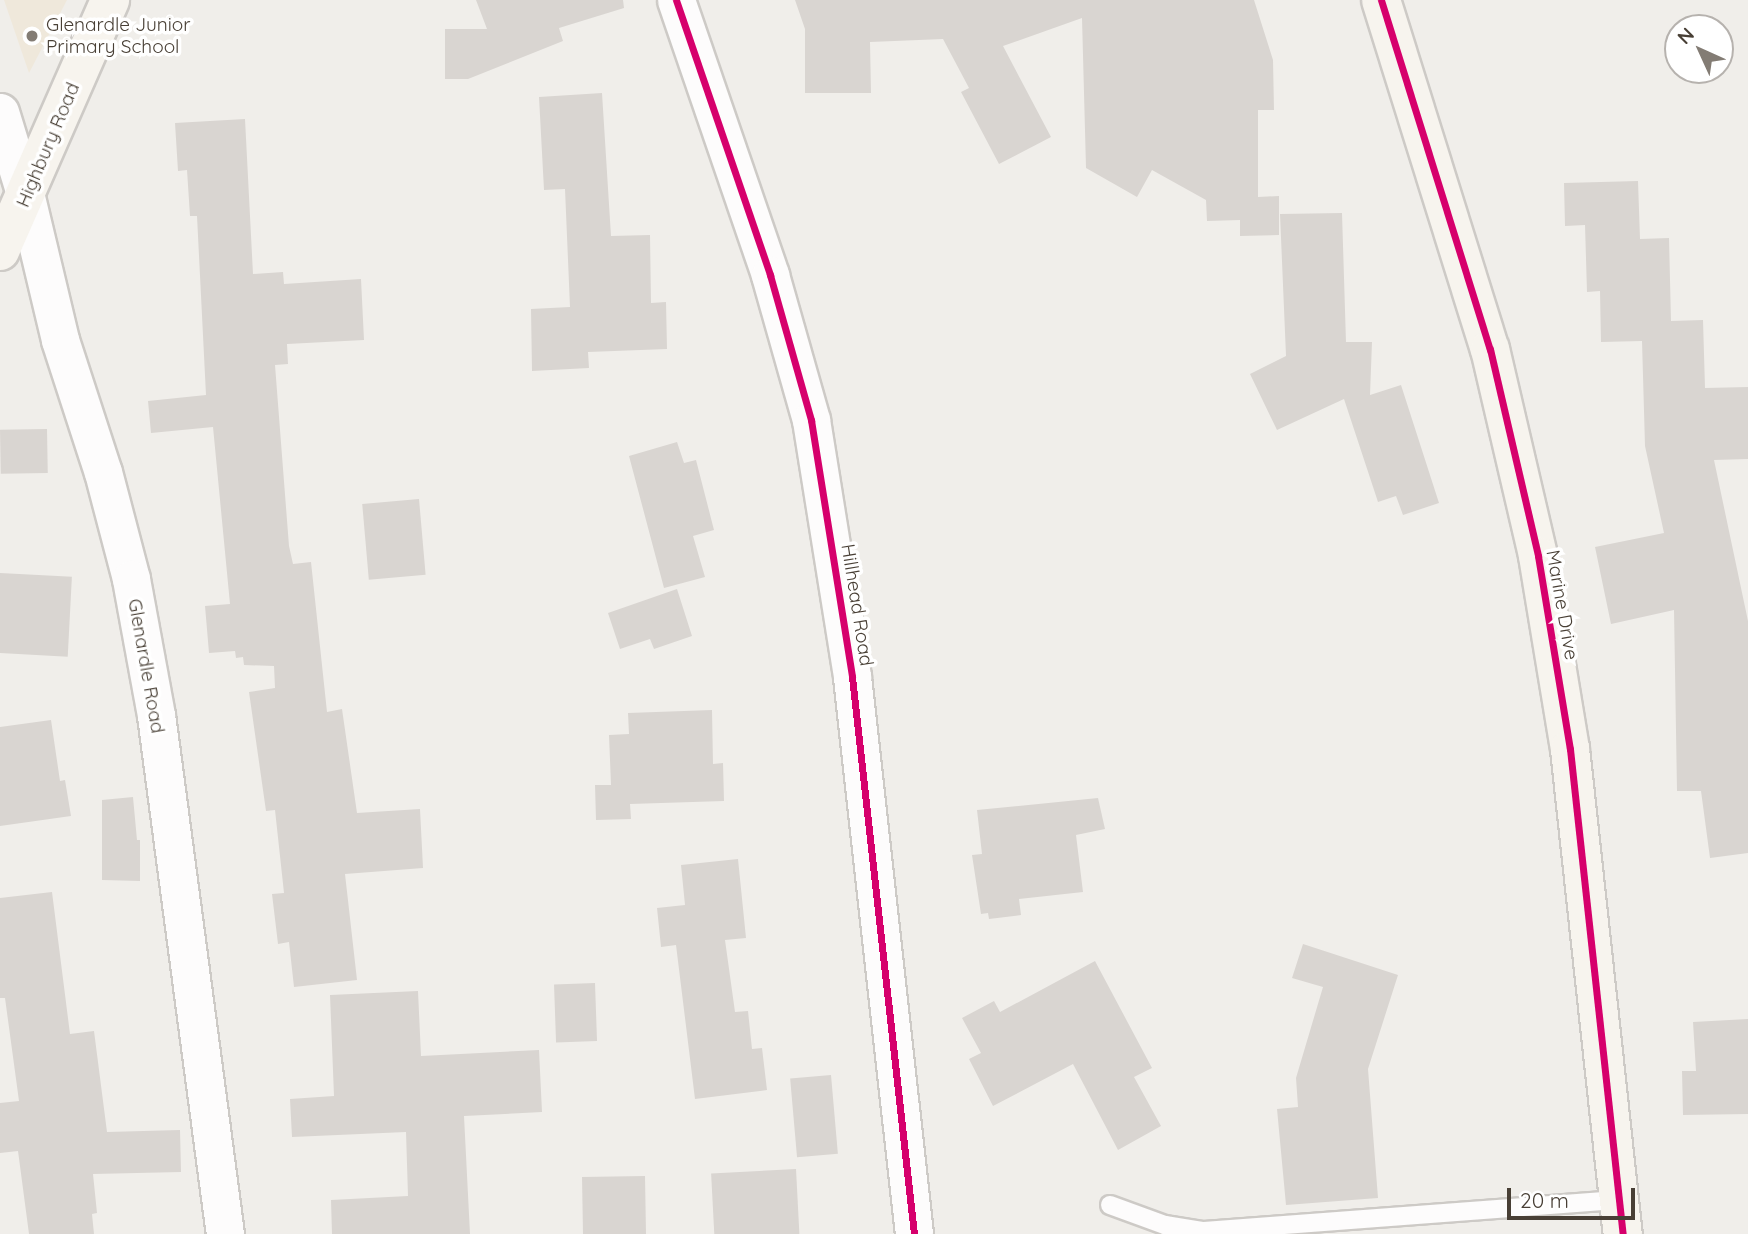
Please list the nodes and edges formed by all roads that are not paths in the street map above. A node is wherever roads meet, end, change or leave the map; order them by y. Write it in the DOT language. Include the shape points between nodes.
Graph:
graph roads {
  1 [pos="110,0"];
  2 [pos="676,0"];
  3 [pos="1381,0"];
  4 [pos="0,112"];
  5 [pos="26,197"];
  6 [pos="0,251"];
  7 [pos="1110,1205"];
  8 [pos="1621,1217"];
  9 [pos="225,1234"];
  10 [pos="914,1234"];
  1 -- 5 [label="street, Highbury Road"];
  2 -- 10 [label="street, Hillhead Road" via="770,275 811,420 852,677"];
  3 -- 8 [label="street, Marine Drive" via="1490,349 1538,556 1572,762"];
  4 -- 5 [label="street, Glenardle Road"];
  5 -- 6 [label="street, Highbury Road"];
  5 -- 9 [label="street, Glenardle Road" via="60,340 103,472 131,579 156,715"];
  7 -- 8 [label="lane" via="1165,1225 1204,1231"];
}
